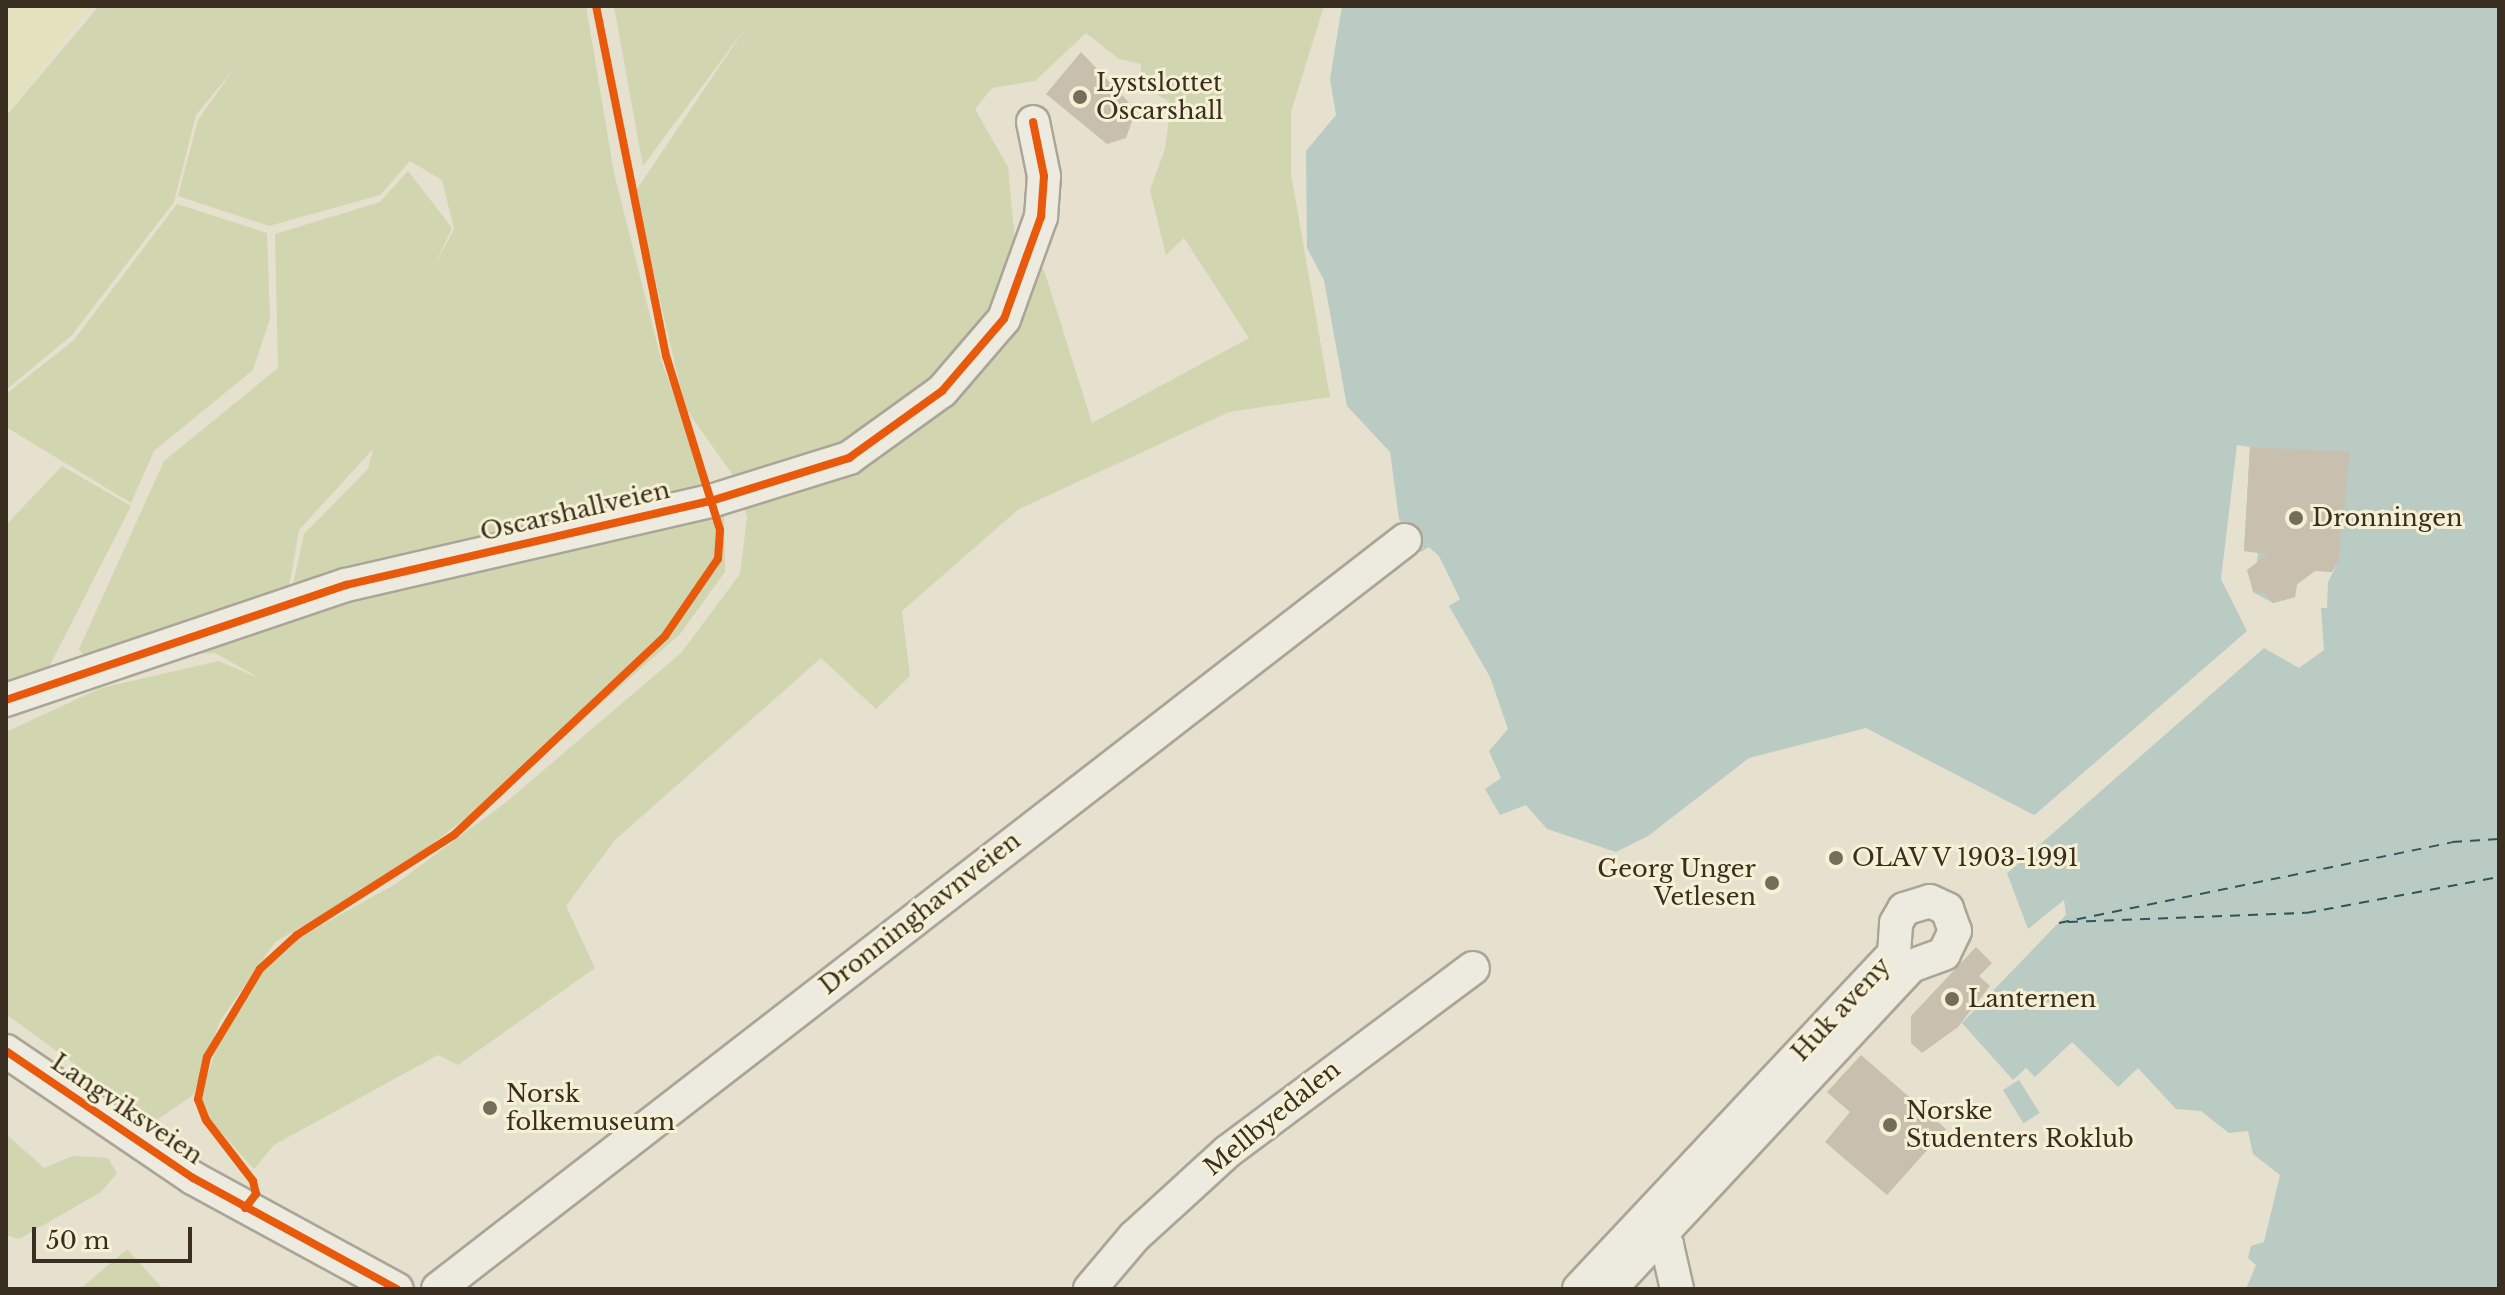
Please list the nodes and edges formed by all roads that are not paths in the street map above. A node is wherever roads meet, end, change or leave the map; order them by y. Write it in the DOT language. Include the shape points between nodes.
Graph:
graph roads {
  1 [pos="1033,122"];
  2 [pos="1405,540"];
  3 [pos="6,700"];
  4 [pos="1473,968"];
  5 [pos="6,1051"];
  6 [pos="1766,1104"];
  7 [pos="1652,1228"];
  8 [pos="397,1289"];
  9 [pos="438,1289"];
  10 [pos="1090,1289"];
  11 [pos="1579,1289"];
  12 [pos="1610,1289"];
  13 [pos="1677,1289"];
  1 -- 3 [label="street, Oscarshallveien" via="1044,176 1041,217 1004,319 942,391 849,458 711,501 346,585"];
  2 -- 9 [label="street, Dronninghavnveien"];
  4 -- 10 [label="street, Mellbyedalen" via="1227,1152 1134,1237"];
  5 -- 8 [label="street, Langviksveien" via="171,1165"];
  6 -- 6 [label="street, Huk aveny" via="1911,966 1944,954 1955,931 1947,909 1930,901 1904,909 1896,923 1894,954"];
  6 -- 7 [label="street, Huk aveny"];
  7 -- 11 [label="street, Huk aveny"];
  7 -- 12 [label="street, Huk aveny"];
  7 -- 13 [label="street"];
}
